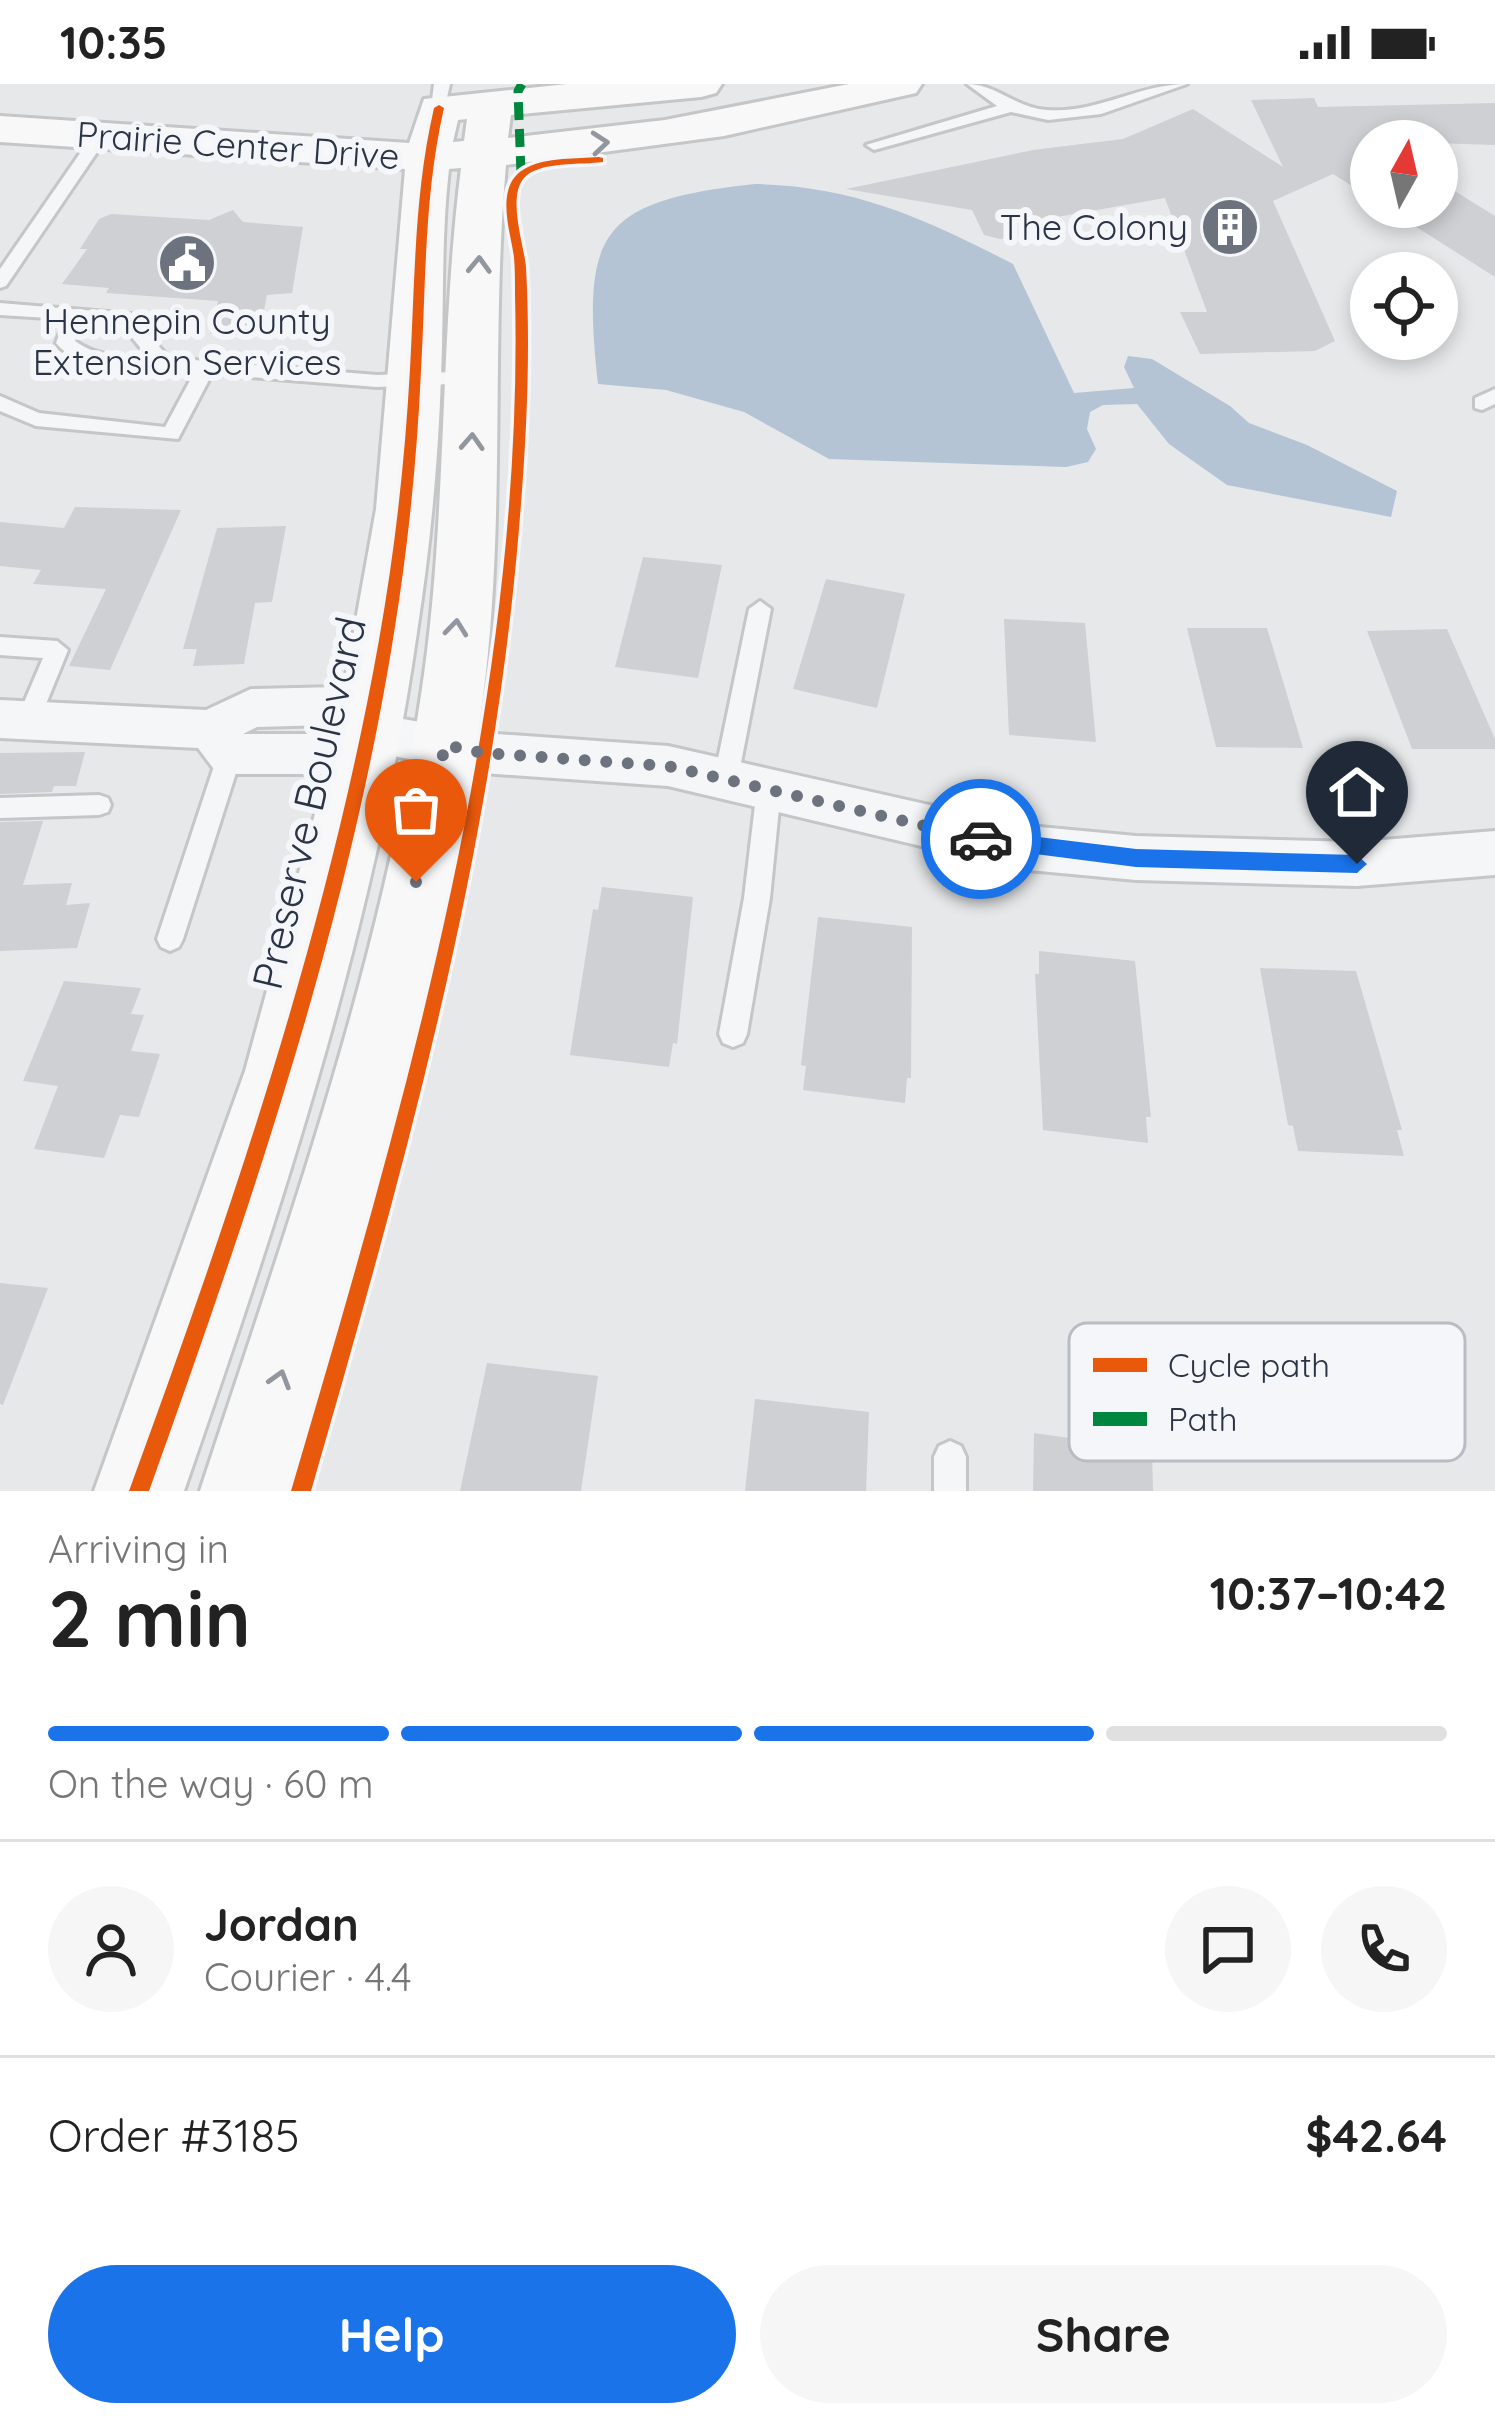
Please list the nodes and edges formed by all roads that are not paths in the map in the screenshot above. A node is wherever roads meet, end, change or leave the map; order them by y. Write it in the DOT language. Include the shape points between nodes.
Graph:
graph roads {
  1 [pos="701,84"];
  2 [pos="901,84"];
  3 [pos="975,84"];
  4 [pos="1178,84"];
  5 [pos="0,93"];
  6 [pos="491,95"];
  7 [pos="1008,108"];
  8 [pos="338,111"];
  9 [pos="426,115"];
  10 [pos="0,129"];
  11 [pos="100,136"];
  12 [pos="874,145"];
  13 [pos="484,154"];
  14 [pos="0,282"];
  15 [pos="0,309"];
  16 [pos="76,313"];
  17 [pos="164,364"];
  18 [pos="206,368"];
  19 [pos="476,376"];
  20 [pos="415,380"];
  21 [pos="0,403"];
  22 [pos="760,609"];
  23 [pos="0,646"];
  24 [pos="15,719"];
  25 [pos="406,738"];
  26 [pos="221,741"];
  27 [pos="747,783"];
  28 [pos="99,805"];
  29 [pos="0,808"];
  30 [pos="1495,853"];
  31 [pos="170,939"];
  32 [pos="733,1034"];
  33 [pos="950,1456"];
  34 [pos="139,1491"];
  35 [pos="245,1491"];
  36 [pos="950,1491"];
  1 -- 6 [label="street, Prairie Center Drive"];
  13 -- 2 [label="street, Prairie Center Drive, one-way" via="734,124"];
  3 -- 7 [label="lane"];
  4 -- 7 [label="lane" via="1077,116"];
  5 -- 8 [label="street, Prairie Center Drive"];
  6 -- 9 [label="street, Prairie Center Drive"];
  6 -- 13 [label="street, Preserve Boulevard"];
  7 -- 12 [label="lane"];
  9 -- 11 [label="street, Prairie Center Drive"];
  9 -- 13 [label="street, Prairie Center Drive"];
  9 -- 20 [label="street, Preserve Boulevard"];
  10 -- 11 [label="street, Prairie Center Drive"];
  11 -- 14 [label="lane"];
  19 -- 13 [label="street, Preserve Boulevard, one-way"];
  15 -- 16 [label="lane"];
  16 -- 17 [label="lane" via="125,318"];
  16 -- 17 [label="lane" via="64,343 70,350"];
  17 -- 18 [label="lane"];
  18 -- 20 [label="lane"];
  18 -- 21 [label="lane" via="171,434 55,422"];
  19 -- 20 [label="lane"];
  25 -- 19 [label="street, Preserve Boulevard, one-way" via="469,508"];
  20 -- 25 [label="street, Preserve Boulevard" via="386,638"];
  22 -- 27 [label="lane"];
  23 -- 24 [label="lane" via="57,650"];
  24 -- 26 [label="street"];
  25 -- 26 [label="street" via="326,754"];
  25 -- 27 [label="street" via="483,753 668,766"];
  25 -- 34 [label="street, Preserve Boulevard" via="308,982 242,1203"];
  35 -- 25 [label="street, Preserve Boulevard, one-way" via="369,1085"];
  26 -- 31 [label="lane"];
  27 -- 30 [label="street" via="1018,847 1357,864"];
  27 -- 32 [label="lane" via="757,898"];
  28 -- 29 [label="lane"];
  33 -- 36 [label="lane"];
}
